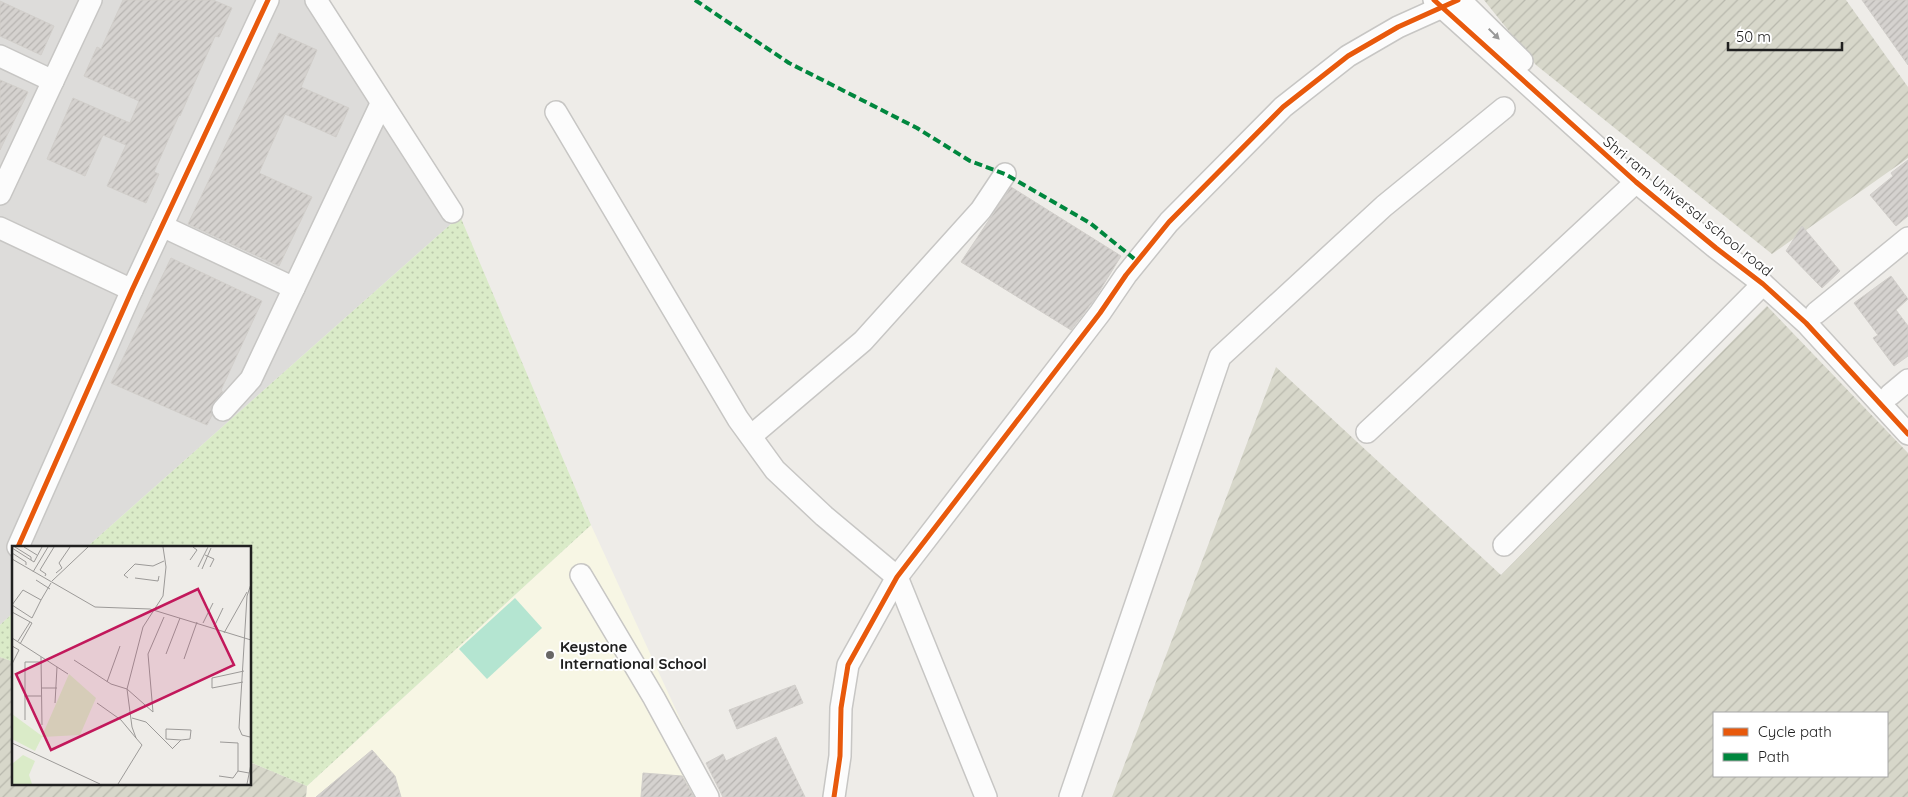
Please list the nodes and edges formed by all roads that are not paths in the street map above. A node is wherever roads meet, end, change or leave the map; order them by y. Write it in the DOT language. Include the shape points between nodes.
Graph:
graph roads {
  1 [pos="92,0"];
  2 [pos="268,0"];
  3 [pos="316,0"];
  4 [pos="1448,2"];
  5 [pos="0,56"];
  6 [pos="53,81"];
  7 [pos="381,104"];
  8 [pos="1504,108"];
  9 [pos="556,112"];
  10 [pos="1005,174"];
  11 [pos="1636,182"];
  12 [pos="0,194"];
  13 [pos="452,212"];
  14 [pos="162,226"];
  15 [pos="0,228"];
  16 [pos="1908,238"];
  17 [pos="1763,284"];
  18 [pos="294,288"];
  19 [pos="132,290"];
  20 [pos="1816,313"];
  21 [pos="1908,380"];
  22 [pos="1890,395"];
  23 [pos="223,410"];
  24 [pos="1908,414"];
  25 [pos="1367,432"];
  26 [pos="1908,434"];
  27 [pos="751,436"];
  28 [pos="1504,545"];
  29 [pos="18,546"];
  30 [pos="581,575"];
  31 [pos="898,577"];
  32 [pos="708,797"];
  33 [pos="834,797"];
  34 [pos="986,797"];
  35 [pos="1070,797"];
  1 -- 6 [label="street"];
  2 -- 14 [label="street"];
  3 -- 7 [label="street"];
  4 -- 11 [label="street, Shri ram Universal school road" via="1530,89"];
  4 -- 20 [label="street, Shri ram Universal school road, one-way"];
  4 -- 31 [label="street" via="1348,56 1282,107 1169,222"];
  5 -- 6 [label="street"];
  6 -- 12 [label="street"];
  7 -- 13 [label="street"];
  7 -- 18 [label="street"];
  8 -- 35 [label="street" via="1384,206 1220,356"];
  9 -- 27 [label="street"];
  10 -- 27 [label="street" via="981,210 863,341"];
  11 -- 17 [label="street, Shri ram Universal school road"];
  11 -- 25 [label="street"];
  14 -- 18 [label="street"];
  14 -- 19 [label="street"];
  15 -- 19 [label="street"];
  16 -- 20 [label="street"];
  17 -- 26 [label="street, Shri ram Universal school road" via="1806,323"];
  17 -- 28 [label="street"];
  18 -- 23 [label="street" via="251,379"];
  19 -- 29 [label="street"];
  20 -- 22 [label="street, Shri ram Universal school road"];
  21 -- 22 [label="street"];
  22 -- 24 [label="street, Shri ram Universal school road"];
  27 -- 31 [label="street" via="775,470 824,516"];
  30 -- 32 [label="street"];
  31 -- 33 [label="street" via="848,665"];
  31 -- 34 [label="street"];
}
